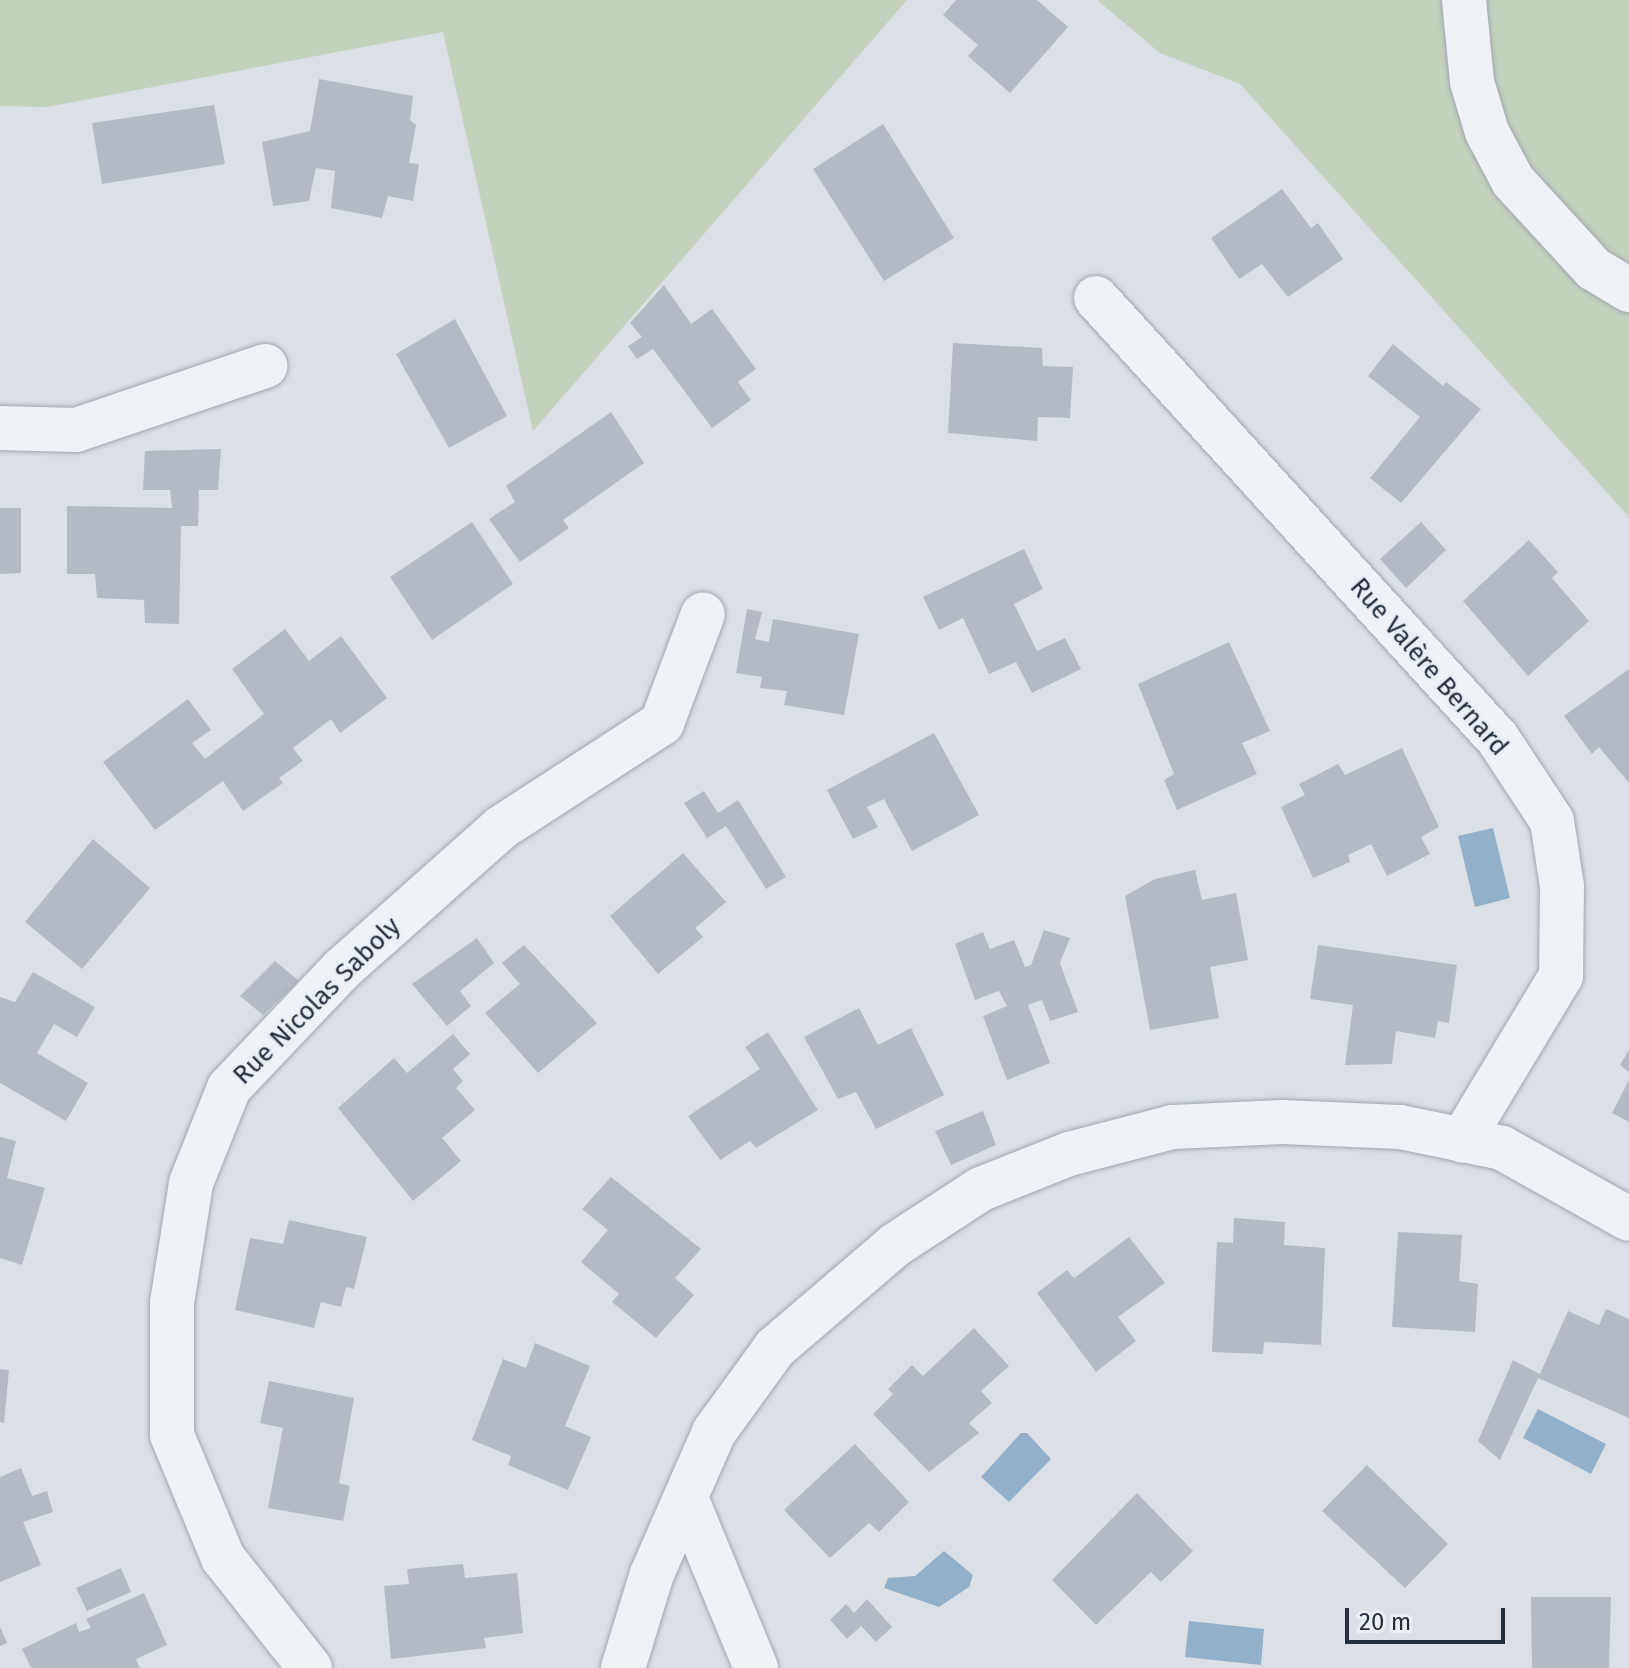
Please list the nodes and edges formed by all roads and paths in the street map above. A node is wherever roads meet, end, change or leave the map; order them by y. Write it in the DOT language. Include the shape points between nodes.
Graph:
graph roads {
  1 [pos="1464,0"];
  2 [pos="1629,290"];
  3 [pos="1096,298"];
  4 [pos="265,366"];
  5 [pos="0,428"];
  6 [pos="703,614"];
  7 [pos="1462,1140"];
  8 [pos="1629,1219"];
  9 [pos="686,1498"];
  10 [pos="310,1668"];
  11 [pos="623,1668"];
  12 [pos="756,1668"];
  1 -- 2 [label="street" via="1472,82 1487,132 1513,181 1594,269"];
  3 -- 7 [label="street, Rue Valère Bernard" via="1498,739 1552,821 1562,886 1561,976"];
  4 -- 5 [label="street" via="76,430"];
  6 -- 10 [label="street, Rue Nicolas Saboly" via="662,723 502,827 342,969 229,1088 191,1183 172,1303 172,1435 223,1558"];
  7 -- 8 [label="street" via="1502,1148"];
  7 -- 9 [label="street" via="1385,1126 1282,1122 1173,1127 1069,1154 981,1189 895,1245 775,1348 714,1432"];
  9 -- 11 [label="street" via="652,1574"];
  9 -- 12 [label="street"];
}
